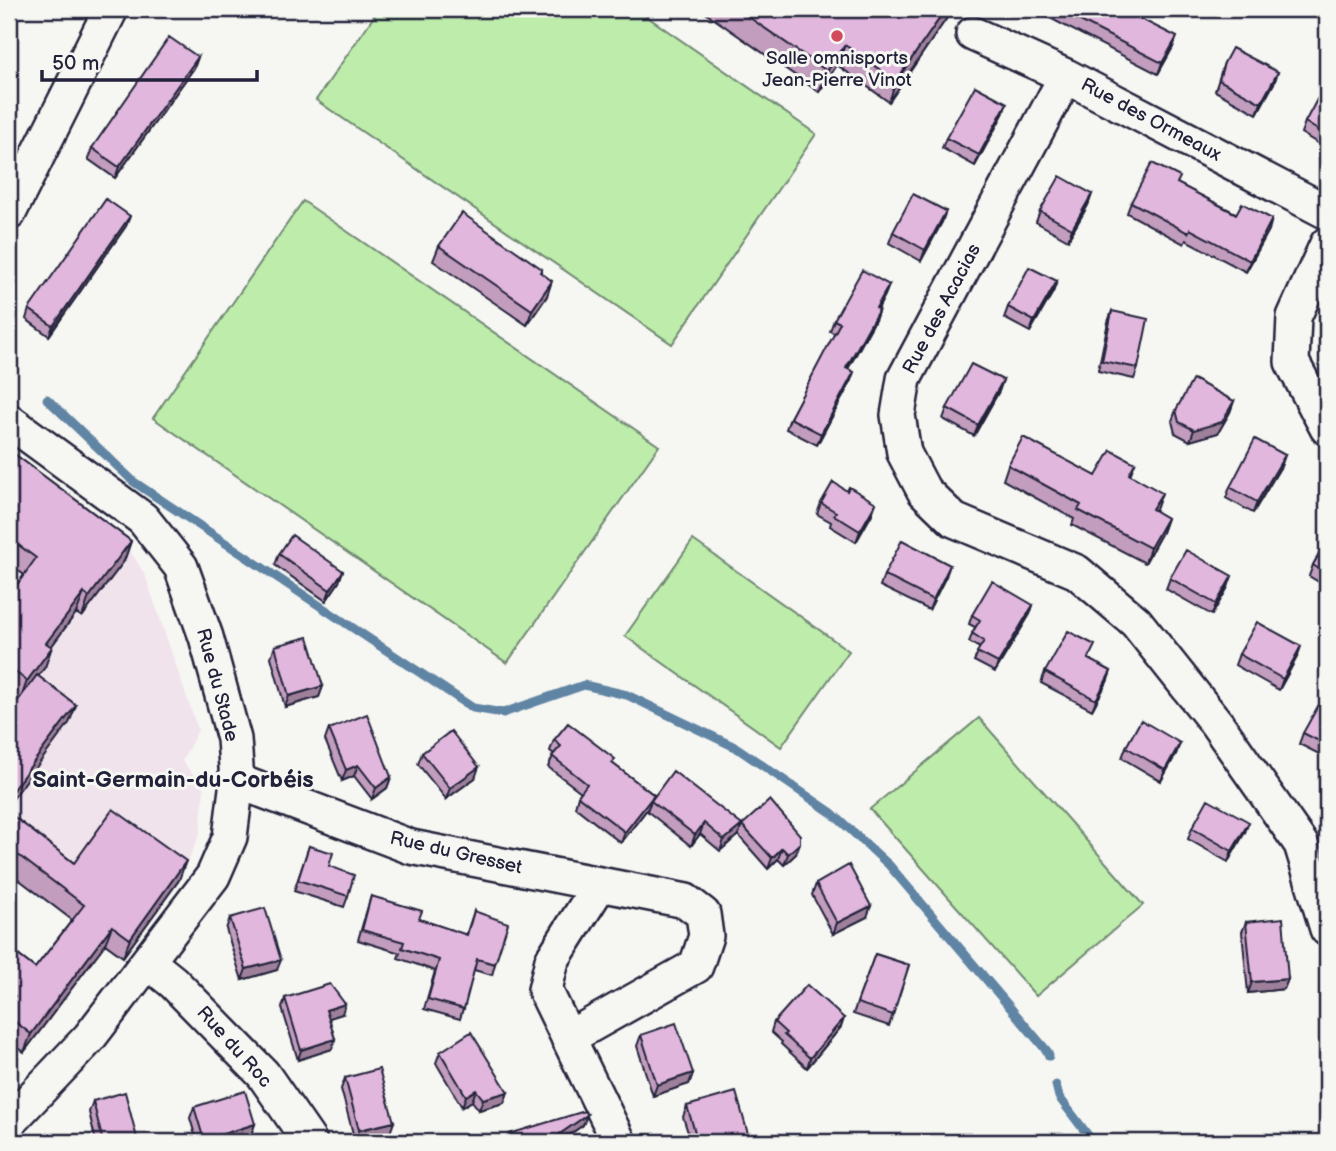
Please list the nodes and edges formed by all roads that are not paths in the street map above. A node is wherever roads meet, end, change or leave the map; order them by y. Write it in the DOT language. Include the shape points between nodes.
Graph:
graph roads {
  1 [pos="111,9"];
  2 [pos="973,34"];
  3 [pos="1066,76"];
  4 [pos="1327,212"];
  5 [pos="9,214"];
  6 [pos="1327,244"];
  7 [pos="9,421"];
  8 [pos="1327,428"];
  9 [pos="237,781"];
  10 [pos="1314,845"];
  11 [pos="600,884"];
  12 [pos="1327,929"];
  13 [pos="148,962"];
  14 [pos="568,1038"];
  15 [pos="9,1122"];
  16 [pos="9,1137"];
  17 [pos="17,1142"];
  18 [pos="310,1142"];
  19 [pos="619,1142"];
  1 -- 5 [label="street"];
  2 -- 3 [label="street, Rue des Ormeaux"];
  3 -- 4 [label="street, Rue des Ormeaux"];
  3 -- 10 [label="street, Rue des Acacias" via="904,379 898,415 904,453 924,491 954,520 1077,572 1136,622"];
  6 -- 8 [label="street" via="1294,317 1292,362"];
  7 -- 9 [label="street, Rue du Stade" via="143,519 181,567 234,739"];
  9 -- 11 [label="street, Rue du Gresset" via="411,846"];
  9 -- 13 [label="street, Rue du Stade" via="230,837 212,876"];
  10 -- 12 [label="street, Rue des Acacias"];
  11 -- 14 [label="street" via="552,960 545,990"];
  11 -- 14 [label="street, Rue du Gresset" via="686,901 703,914 706,936 696,966"];
  13 -- 15 [label="street, Rue du Stade" via="89,1038"];
  13 -- 18 [label="street, Rue du Roc" via="263,1074"];
  14 -- 19 [label="street"];
  16 -- 17 [label="street"];
}
